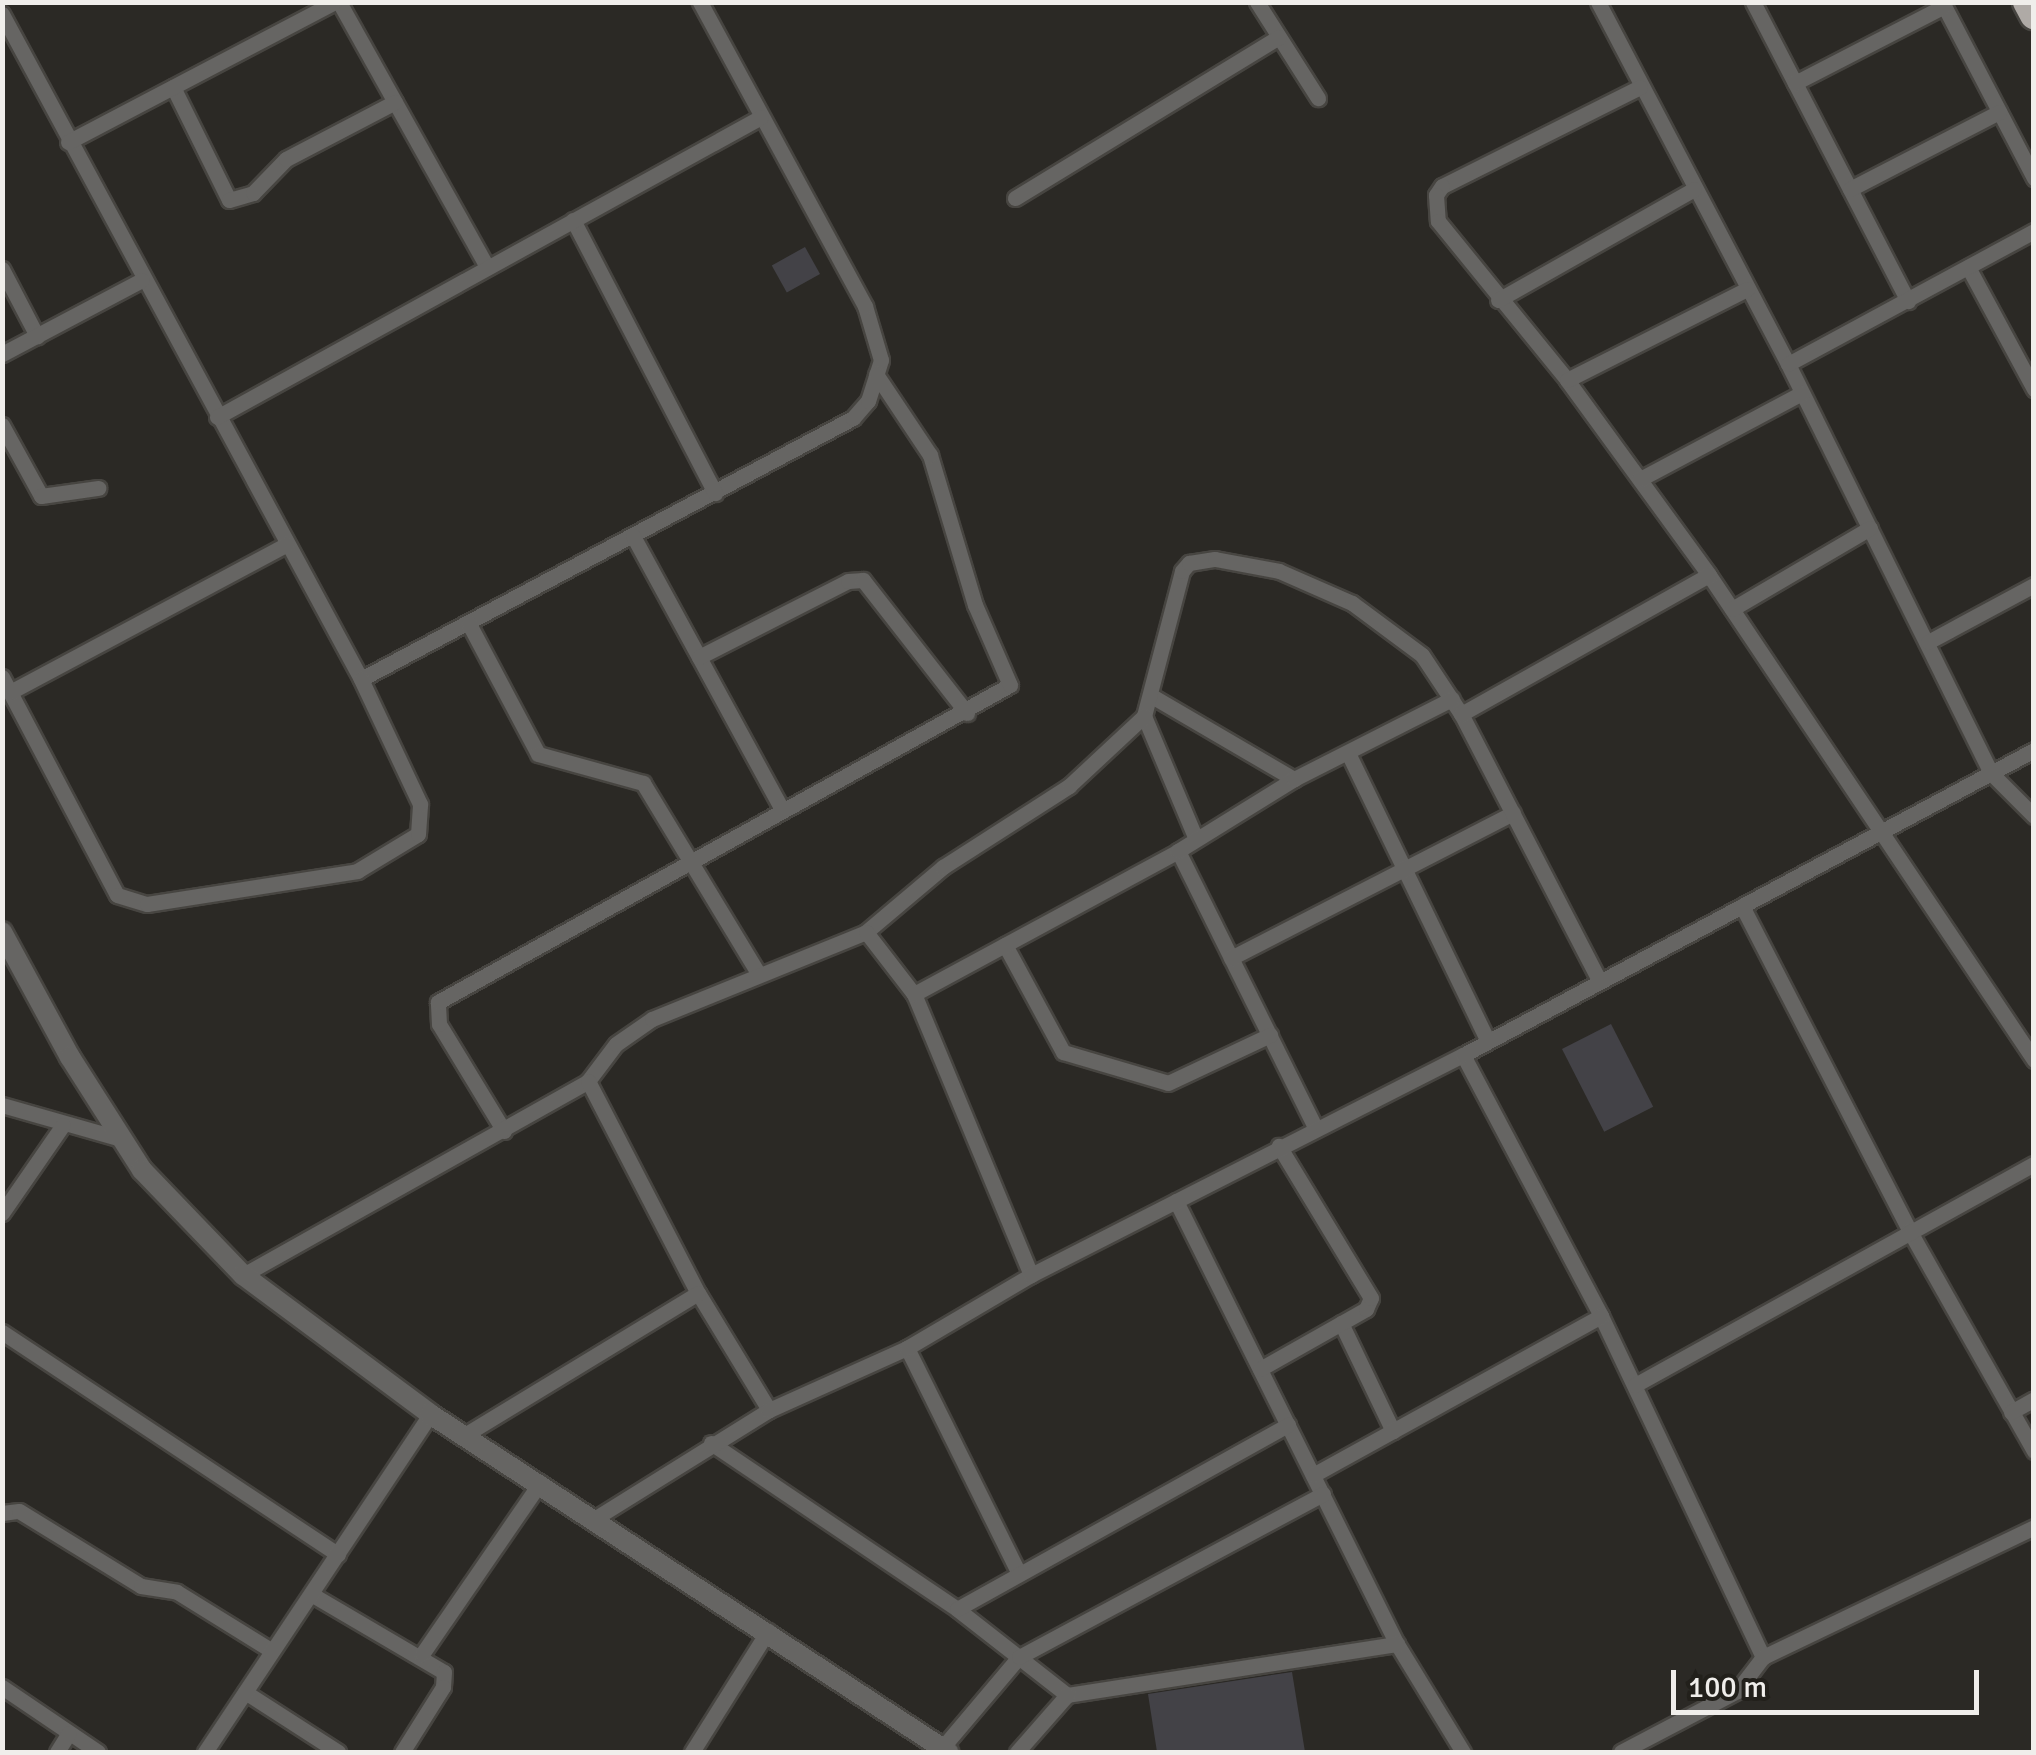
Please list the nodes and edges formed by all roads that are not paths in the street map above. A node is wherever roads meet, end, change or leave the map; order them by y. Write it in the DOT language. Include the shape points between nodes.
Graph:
graph roads {
  1 [pos="337,2"];
  2 [pos="700,2"];
  3 [pos="1257,2"];
  4 [pos="1598,2"];
  5 [pos="1753,2"];
  6 [pos="2026,2"];
  7 [pos="1943,4"];
  8 [pos="2,14"];
  9 [pos="2034,15"];
  10 [pos="1280,37"];
  11 [pos="1794,83"];
  12 [pos="1640,87"];
  13 [pos="173,88"];
  14 [pos="1318,98"];
  15 [pos="395,102"];
  16 [pos="1999,112"];
  17 [pos="761,117"];
  18 [pos="68,142"];
  19 [pos="2034,178"];
  20 [pos="1694,189"];
  21 [pos="1850,189"];
  22 [pos="1015,198"];
  23 [pos="573,220"];
  24 [pos="2034,231"];
  25 [pos="487,267"];
  26 [pos="1968,268"];
  27 [pos="2,269"];
  28 [pos="142,280"];
  29 [pos="1747,289"];
  30 [pos="1498,300"];
  31 [pos="1908,301"];
  32 [pos="37,336"];
  33 [pos="2,354"];
  34 [pos="1788,364"];
  35 [pos="876,374"];
  36 [pos="1567,380"];
  37 [pos="2034,388"];
  38 [pos="1802,393"];
  39 [pos="217,417"];
  40 [pos="2,425"];
  41 [pos="1640,480"];
  42 [pos="98,488"];
  43 [pos="715,492"];
  44 [pos="1870,528"];
  45 [pos="633,536"];
  46 [pos="286,544"];
  47 [pos="1709,575"];
  48 [pos="2034,584"];
  49 [pos="1732,609"];
  50 [pos="468,624"];
  51 [pos="1928,642"];
  52 [pos="699,658"];
  53 [pos="361,679"];
  54 [pos="6,684"];
  55 [pos="1150,695"];
  56 [pos="1457,706"];
  57 [pos="967,712"];
  58 [pos="1144,716"];
  59 [pos="2034,750"];
  60 [pos="1348,753"];
  61 [pos="1990,772"];
  62 [pos="1294,779"];
  63 [pos="782,809"];
  64 [pos="1512,813"];
  65 [pos="2034,816"];
  66 [pos="1882,834"];
  67 [pos="1196,838"];
  68 [pos="1178,852"];
  69 [pos="691,859"];
  70 [pos="1407,867"];
  71 [pos="1742,906"];
  72 [pos="2,932"];
  73 [pos="866,932"];
  74 [pos="1006,945"];
  75 [pos="1231,958"];
  76 [pos="758,973"];
  77 [pos="1598,980"];
  78 [pos="914,994"];
  79 [pos="1270,1035"];
  80 [pos="1488,1041"];
  81 [pos="1463,1054"];
  82 [pos="2034,1060"];
  83 [pos="588,1081"];
  84 [pos="2,1105"];
  85 [pos="63,1125"];
  86 [pos="1315,1126"];
  87 [pos="504,1131"];
  88 [pos="121,1139"];
  89 [pos="1279,1146"];
  90 [pos="2034,1164"];
  91 [pos="1176,1201"];
  92 [pos="2,1212"];
  93 [pos="1909,1230"];
  94 [pos="244,1275"];
  95 [pos="1031,1275"];
  96 [pos="698,1293"];
  97 [pos="1600,1316"];
  98 [pos="1342,1323"];
  99 [pos="2,1332"];
  100 [pos="907,1348"];
  101 [pos="1260,1369"];
  102 [pos="1635,1386"];
  103 [pos="2034,1399"];
  104 [pos="769,1410"];
  105 [pos="2011,1412"];
  106 [pos="430,1414"];
  107 [pos="1288,1425"];
  108 [pos="1393,1430"];
  109 [pos="463,1436"];
  110 [pos="712,1443"];
  111 [pos="2034,1451"];
  112 [pos="1313,1475"];
  113 [pos="540,1483"];
  114 [pos="1323,1494"];
  115 [pos="2,1513"];
  116 [pos="594,1519"];
  117 [pos="2034,1528"];
  118 [pos="338,1554"];
  119 [pos="1018,1572"];
  120 [pos="312,1594"];
  121 [pos="958,1609"];
  122 [pos="768,1631"];
  123 [pos="1397,1644"];
  124 [pos="270,1650"];
  125 [pos="422,1654"];
  126 [pos="1019,1657"];
  127 [pos="1763,1657"];
  128 [pos="2,1687"];
  129 [pos="245,1692"];
  130 [pos="1067,1695"];
  131 [pos="69,1733"];
  132 [pos="945,1750"];
  133 [pos="57,1752"];
  134 [pos="98,1752"];
  135 [pos="205,1752"];
  136 [pos="338,1752"];
  137 [pos="402,1752"];
  138 [pos="692,1752"];
  139 [pos="1017,1752"];
  140 [pos="1462,1752"];
  141 [pos="1621,1752"];
  1 -- 13 [label="street"];
  1 -- 15 [label="street"];
  2 -- 17 [label="street"];
  3 -- 10 [label="street"];
  4 -- 12 [label="street"];
  5 -- 11 [label="street"];
  6 -- 9 [label="highway"];
  7 -- 11 [label="street"];
  7 -- 16 [label="street"];
  8 -- 18 [label="street"];
  10 -- 14 [label="street"];
  10 -- 22 [label="street"];
  11 -- 21 [label="street"];
  12 -- 20 [label="street"];
  12 -- 30 [label="street" via="1463,173 1436,196 1444,235"];
  13 -- 15 [label="street" via="229,200 253,193 286,159"];
  13 -- 18 [label="street"];
  15 -- 25 [label="street"];
  16 -- 19 [label="street"];
  16 -- 21 [label="street"];
  17 -- 23 [label="street"];
  17 -- 35 [label="street" via="865,306 881,360"];
  18 -- 28 [label="street"];
  20 -- 29 [label="street"];
  20 -- 30 [label="street"];
  21 -- 31 [label="street"];
  23 -- 25 [label="street"];
  23 -- 43 [label="street"];
  24 -- 26 [label="street"];
  25 -- 39 [label="street"];
  26 -- 31 [label="street"];
  26 -- 37 [label="street"];
  27 -- 32 [label="street"];
  28 -- 32 [label="street"];
  28 -- 39 [label="street"];
  29 -- 34 [label="street"];
  29 -- 36 [label="street"];
  30 -- 36 [label="street"];
  31 -- 34 [label="street"];
  32 -- 33 [label="street"];
  34 -- 38 [label="street"];
  35 -- 43 [label="street" via="853,418"];
  35 -- 57 [label="street" via="930,456 974,604 1010,675 1003,694"];
  36 -- 41 [label="street"];
  38 -- 41 [label="street"];
  38 -- 44 [label="street"];
  39 -- 46 [label="street"];
  40 -- 42 [label="street" via="40,496"];
  41 -- 47 [label="street"];
  43 -- 45 [label="street"];
  44 -- 49 [label="street"];
  44 -- 51 [label="street"];
  45 -- 50 [label="street"];
  45 -- 52 [label="street"];
  46 -- 53 [label="street"];
  46 -- 54 [label="street"];
  47 -- 49 [label="street"];
  47 -- 56 [label="street"];
  48 -- 51 [label="street"];
  49 -- 66 [label="street"];
  50 -- 53 [label="street"];
  50 -- 69 [label="street" via="538,754 638,779"];
  51 -- 61 [label="street"];
  52 -- 57 [label="street" via="848,581 864,580"];
  52 -- 63 [label="street"];
  53 -- 54 [label="street" via="420,804 418,834 358,871 148,904 117,895"];
  55 -- 56 [label="street" via="1182,570 1214,558 1279,570 1352,602 1422,655"];
  55 -- 58 [label="street"];
  55 -- 62 [label="street"];
  56 -- 60 [label="street"];
  56 -- 64 [label="street"];
  57 -- 63 [label="street"];
  58 -- 67 [label="street"];
  58 -- 73 [label="street" via="1069,786 942,867"];
  59 -- 61 [label="street"];
  60 -- 62 [label="street"];
  60 -- 70 [label="street"];
  61 -- 65 [label="street"];
  61 -- 66 [label="street"];
  62 -- 67 [label="street"];
  63 -- 69 [label="street"];
  64 -- 70 [label="street"];
  64 -- 77 [label="street"];
  66 -- 71 [label="street"];
  66 -- 82 [label="street"];
  67 -- 68 [label="street"];
  68 -- 74 [label="street"];
  68 -- 75 [label="street"];
  69 -- 76 [label="street"];
  69 -- 87 [label="street" via="438,1002 439,1024"];
  70 -- 75 [label="street"];
  70 -- 80 [label="street"];
  71 -- 77 [label="street"];
  71 -- 93 [label="street"];
  72 -- 88 [label="street"];
  73 -- 76 [label="street"];
  73 -- 78 [label="street"];
  74 -- 78 [label="street"];
  74 -- 79 [label="street" via="1063,1052 1168,1083"];
  75 -- 79 [label="street"];
  76 -- 83 [label="street" via="652,1019 616,1044"];
  77 -- 80 [label="street"];
  78 -- 95 [label="street"];
  79 -- 86 [label="street"];
  80 -- 81 [label="street"];
  81 -- 86 [label="street"];
  81 -- 97 [label="street"];
  83 -- 87 [label="street"];
  83 -- 96 [label="street"];
  84 -- 85 [label="street"];
  85 -- 88 [label="street"];
  85 -- 92 [label="street"];
  86 -- 89 [label="street"];
  87 -- 94 [label="street"];
  88 -- 94 [label="street"];
  89 -- 91 [label="street"];
  89 -- 98 [label="street" via="1372,1298"];
  90 -- 93 [label="street"];
  91 -- 95 [label="street"];
  91 -- 101 [label="street"];
  93 -- 102 [label="street"];
  93 -- 105 [label="street"];
  94 -- 106 [label="street"];
  95 -- 100 [label="street"];
  96 -- 104 [label="street"];
  96 -- 109 [label="street"];
  97 -- 102 [label="street"];
  97 -- 108 [label="street"];
  98 -- 101 [label="street"];
  98 -- 108 [label="street"];
  99 -- 118 [label="street"];
  100 -- 104 [label="street"];
  100 -- 119 [label="street"];
  101 -- 107 [label="street"];
  102 -- 127 [label="street"];
  103 -- 105 [label="street"];
  104 -- 110 [label="street"];
  105 -- 111 [label="street"];
  106 -- 109 [label="street"];
  106 -- 118 [label="street"];
  107 -- 112 [label="street"];
  107 -- 119 [label="street"];
  108 -- 112 [label="street"];
  109 -- 113 [label="street"];
  110 -- 116 [label="street"];
  110 -- 121 [label="street"];
  112 -- 114 [label="street"];
  113 -- 116 [label="street"];
  113 -- 125 [label="street"];
  114 -- 123 [label="street"];
  114 -- 126 [label="street"];
  115 -- 124 [label="street" via="19,1511 141,1586 177,1592"];
  116 -- 122 [label="street"];
  117 -- 127 [label="street"];
  118 -- 120 [label="street"];
  119 -- 121 [label="street"];
  120 -- 124 [label="street"];
  120 -- 125 [label="street"];
  121 -- 126 [label="street"];
  122 -- 132 [label="street"];
  122 -- 138 [label="street"];
  123 -- 130 [label="street"];
  123 -- 140 [label="street"];
  124 -- 129 [label="street"];
  125 -- 137 [label="street" via="446,1679"];
  126 -- 130 [label="street"];
  126 -- 132 [label="street"];
  127 -- 141 [label="street" via="1737,1690"];
  128 -- 131 [label="street"];
  129 -- 135 [label="street"];
  129 -- 136 [label="street"];
  130 -- 139 [label="street"];
  131 -- 133 [label="street"];
  131 -- 134 [label="street"];
}
